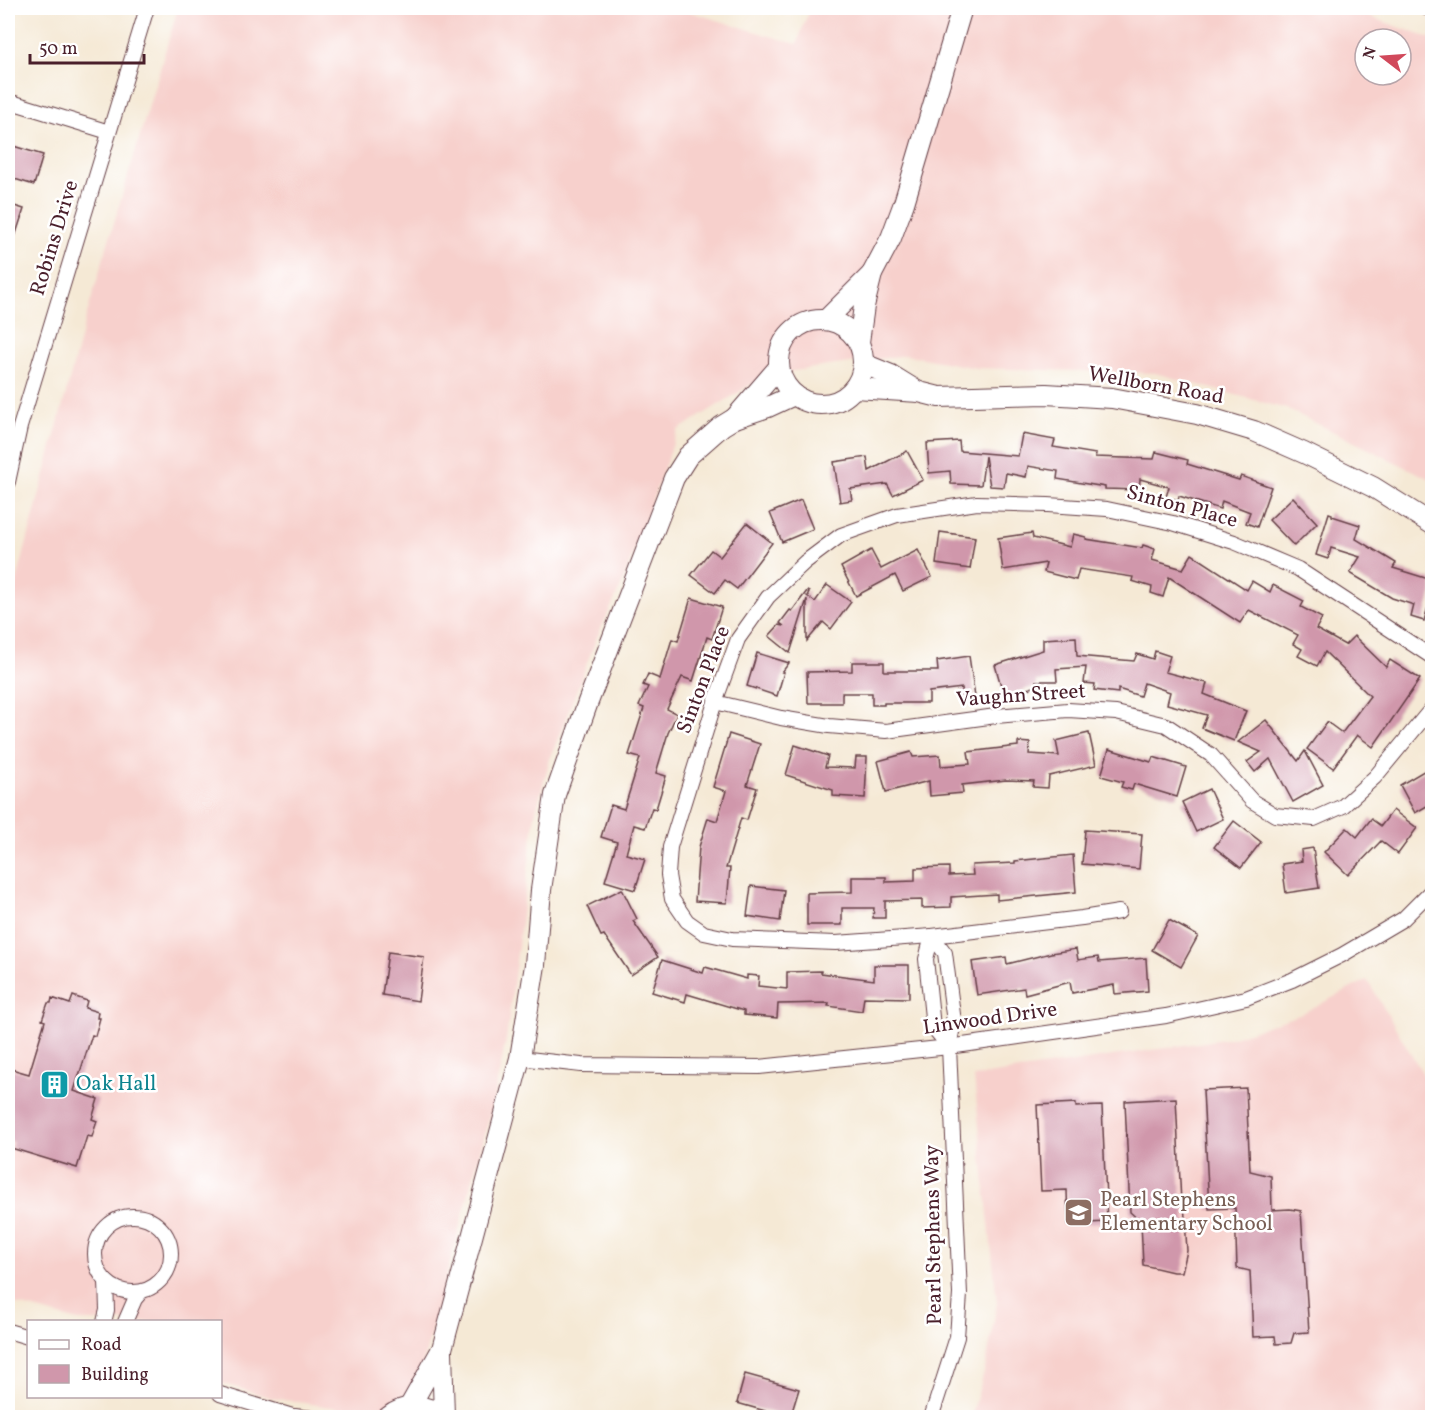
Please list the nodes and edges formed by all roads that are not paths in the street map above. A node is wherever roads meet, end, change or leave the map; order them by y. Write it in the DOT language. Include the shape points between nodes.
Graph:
graph roads {
  1 [pos="147,8"];
  2 [pos="962,8"];
  3 [pos="1426,8"];
  4 [pos="1432,10"];
  5 [pos="8,101"];
  6 [pos="109,132"];
  7 [pos="872,274"];
  8 [pos="827,319"];
  9 [pos="859,342"];
  10 [pos="864,364"];
  11 [pos="779,367"];
  12 [pos="855,388"];
  13 [pos="919,392"];
  14 [pos="795,395"];
  15 [pos="735,418"];
  16 [pos="14,425"];
  17 [pos="8,482"];
  18 [pos="1432,524"];
  19 [pos="1432,657"];
  20 [pos="715,702"];
  21 [pos="1432,708"];
  22 [pos="1432,890"];
  23 [pos="1119,912"];
  24 [pos="932,936"];
  25 [pos="949,1047"];
  26 [pos="520,1058"];
  27 [pos="105,1281"];
  28 [pos="141,1292"];
  29 [pos="104,1320"];
  30 [pos="126,1320"];
  31 [pos="8,1331"];
  32 [pos="27,1337"];
  33 [pos="442,1349"];
  34 [pos="222,1395"];
  35 [pos="410,1406"];
  36 [pos="297,1417"];
  37 [pos="444,1417"];
  38 [pos="313,1418"];
  39 [pos="387,1418"];
  40 [pos="931,1418"];
  1 -- 6 [label="street, Robins Drive"];
  2 -- 7 [label="street" via="904,203"];
  3 -- 4 [label="street"];
  5 -- 6 [label="street"];
  6 -- 16 [label="street, Robins Drive"];
  7 -- 8 [label="street"];
  7 -- 9 [label="street"];
  8 -- 9 [label="street" via="840,323"];
  8 -- 11 [label="street" via="802,324 791,332 779,354"];
  9 -- 10 [label="street"];
  10 -- 12 [label="street"];
  10 -- 13 [label="street"];
  11 -- 14 [label="street"];
  11 -- 15 [label="street"];
  12 -- 13 [label="street, Wellborn Road"];
  12 -- 14 [label="street" via="832,403 806,402"];
  13 -- 18 [label="street, Wellborn Road" via="939,397 1046,394 1112,398 1197,414 1254,431 1304,453 1373,487"];
  14 -- 15 [label="street"];
  15 -- 26 [label="street" via="688,456 674,478 555,795"];
  16 -- 17 [label="street, Robins Drive"];
  19 -- 20 [label="street, Sinton Place" via="1298,569 1234,542 1107,508 977,503 897,515 841,535 768,597 738,639"];
  20 -- 21 [label="street, Vaughn Street" via="781,718 886,731 1068,710 1116,712 1166,725 1211,755 1252,801 1275,815 1314,819 1343,806 1375,777"];
  20 -- 24 [label="street, Sinton Place" via="670,847 668,875 672,899 687,921 704,933 732,939 836,942"];
  22 -- 25 [label="street, Linwood Drive" via="1403,919 1342,955 1246,998 1166,1016"];
  23 -- 24 [label="street, Sinton Place"];
  24 -- 25 [label="street, Pearl Stephens Way" via="945,953 954,1022"];
  24 -- 25 [label="street" via="926,958 933,1027"];
  25 -- 26 [label="street, Linwood Drive" via="759,1067 581,1065"];
  25 -- 40 [label="street, Pearl Stephens Way" via="960,1294 957,1337"];
  26 -- 33 [label="street"];
  27 -- 28 [label="street" via="122,1291"];
  27 -- 28 [label="street" via="96,1263 97,1242 105,1227 119,1218 136,1215 152,1220 171,1247 170,1264 159,1282"];
  27 -- 29 [label="street"];
  28 -- 30 [label="street"];
  31 -- 32 [label="street"];
  33 -- 35 [label="street"];
  33 -- 37 [label="street"];
  34 -- 36 [label="street"];
  35 -- 37 [label="street" via="422,1406"];
  35 -- 39 [label="street"];
  36 -- 38 [label="street"];
}
